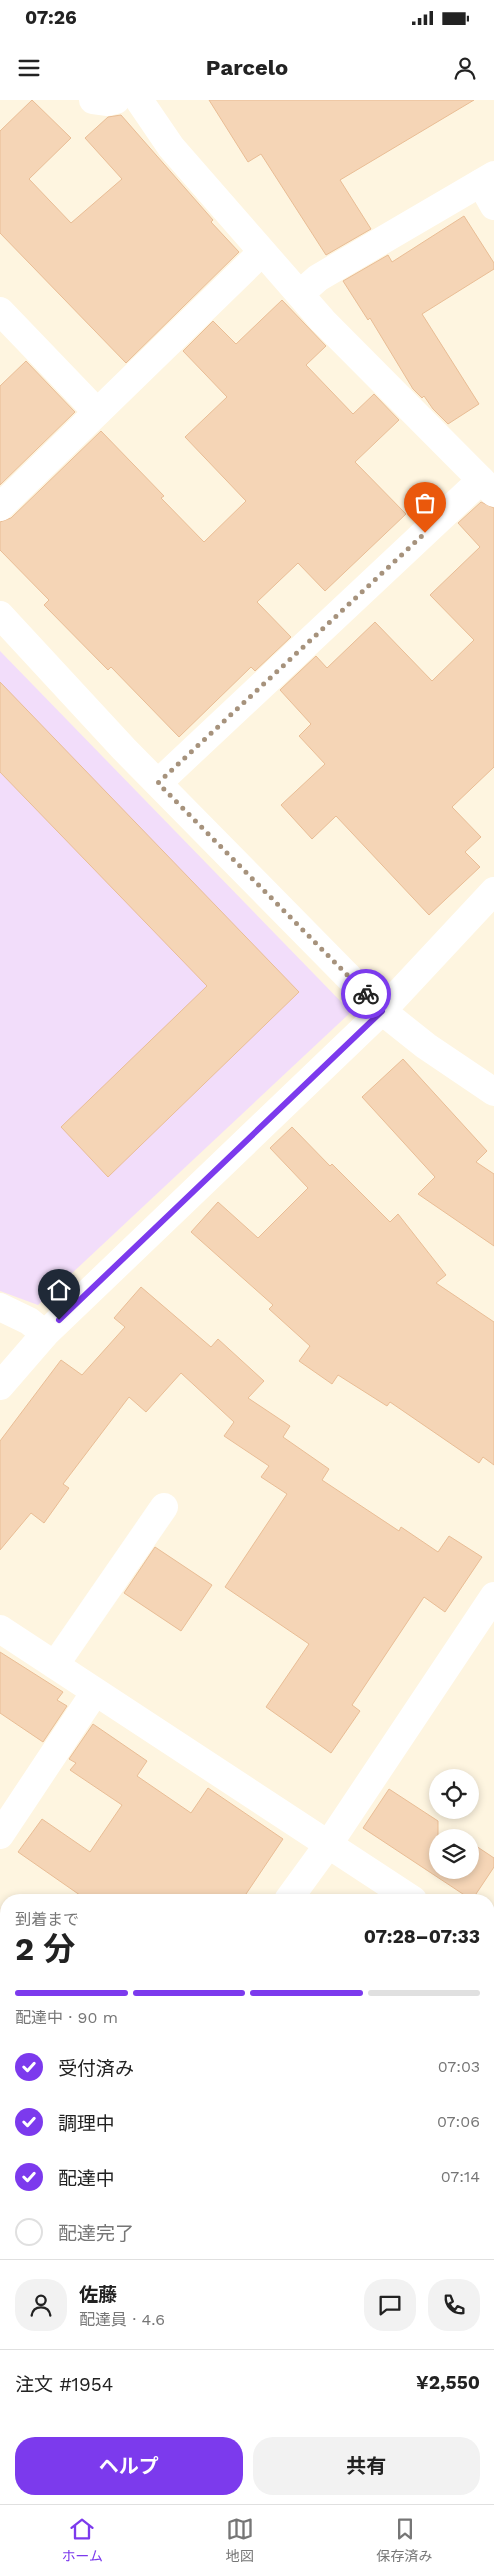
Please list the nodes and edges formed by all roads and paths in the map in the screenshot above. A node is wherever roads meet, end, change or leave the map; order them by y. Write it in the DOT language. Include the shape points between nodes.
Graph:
graph roads {
  1 [pos="93,100"];
  2 [pos="116,100"];
  3 [pos="139,100"];
  4 [pos="490,188"];
  5 [pos="262,252"];
  6 [pos="301,293"];
  7 [pos="0,311"];
  8 [pos="97,412"];
  9 [pos="488,487"];
  10 [pos="0,507"];
  11 [pos="0,615"];
  12 [pos="158,783"];
  13 [pos="494,891"];
  14 [pos="382,1011"];
  15 [pos="494,1092"];
  16 [pos="0,1307"];
  17 [pos="45,1334"];
  18 [pos="0,1386"];
  19 [pos="164,1507"];
  20 [pos="494,1596"];
  21 [pos="0,1629"];
  22 [pos="55,1665"];
  23 [pos="95,1692"];
  24 [pos="0,1835"];
  25 [pos="328,1845"];
  26 [pos="292,1894"];
  27 [pos="404,1894"];
  1 -- 2 [label="street"];
  3 -- 5 [label="street" via="171,147"];
  4 -- 6 [label="street" via="318,278"];
  5 -- 6 [label="street"];
  5 -- 8 [label="street"];
  6 -- 9 [label="street" via="323,320"];
  7 -- 8 [label="street"];
  8 -- 10 [label="street"];
  9 -- 12 [label="street"];
  11 -- 12 [label="street"];
  12 -- 14 [label="street"];
  13 -- 14 [label="street"];
  14 -- 15 [label="street" via="426,1046"];
  14 -- 17 [label="street"];
  16 -- 17 [label="street" via="29,1321"];
  17 -- 18 [label="street"];
  19 -- 22 [label="street"];
  20 -- 25 [label="street"];
  21 -- 22 [label="street"];
  22 -- 23 [label="street"];
  23 -- 24 [label="street"];
  23 -- 25 [label="street"];
  25 -- 26 [label="street"];
  25 -- 27 [label="street"];
}
